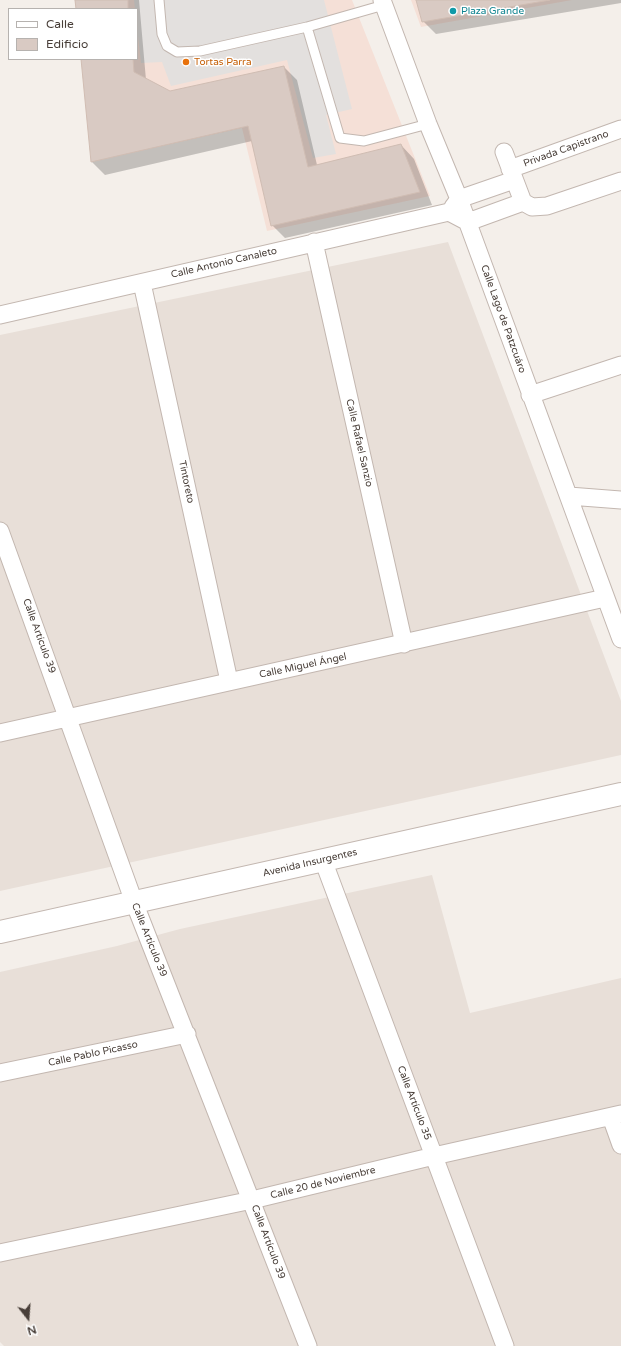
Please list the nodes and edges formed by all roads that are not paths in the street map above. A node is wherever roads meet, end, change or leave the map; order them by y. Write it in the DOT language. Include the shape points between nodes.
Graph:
graph roads {
  1 [pos="159,0"];
  2 [pos="383,2"];
  3 [pos="307,27"];
  4 [pos="428,124"];
  5 [pos="621,129"];
  6 [pos="504,152"];
  7 [pos="512,174"];
  8 [pos="621,181"];
  9 [pos="459,199"];
  10 [pos="523,202"];
  11 [pos="449,212"];
  12 [pos="468,222"];
  13 [pos="314,242"];
  14 [pos="142,282"];
  15 [pos="0,315"];
  16 [pos="621,365"];
  17 [pos="530,395"];
  18 [pos="569,496"];
  19 [pos="621,500"];
  20 [pos="0,530"];
  21 [pos="605,598"];
  22 [pos="621,639"];
  23 [pos="404,644"];
  24 [pos="230,681"];
  25 [pos="69,719"];
  26 [pos="0,733"];
  27 [pos="621,794"];
  28 [pos="323,860"];
  29 [pos="134,902"];
  30 [pos="0,932"];
  31 [pos="187,1034"];
  32 [pos="0,1073"];
  33 [pos="616,1116"];
  34 [pos="621,1145"];
  35 [pos="434,1156"];
  36 [pos="252,1200"];
  37 [pos="0,1253"];
  38 [pos="307,1346"];
  39 [pos="505,1346"];
  1 -- 3 [label="lane" via="162,34 167,46 177,52 200,51"];
  2 -- 3 [label="lane"];
  2 -- 4 [label="street, Calle Lago de Patzcuáro"];
  3 -- 4 [label="lane" via="340,138 364,141"];
  4 -- 9 [label="street, Calle Lago de Patzcuáro"];
  5 -- 7 [label="street, Privada Capistrano"];
  6 -- 7 [label="street, Privada Capistrano"];
  7 -- 9 [label="street, Privada Capistrano"];
  7 -- 10 [label="street, Privada Capistrano"];
  8 -- 10 [label="street" via="547,206 532,207"];
  9 -- 11 [label="street"];
  9 -- 12 [label="street, Calle Lago de Patzcuáro"];
  10 -- 12 [label="street"];
  11 -- 12 [label="street"];
  11 -- 13 [label="street, Calle Antonio Canaleto"];
  12 -- 17 [label="street, Calle Lago de Patzcuáro"];
  13 -- 14 [label="street, Calle Antonio Canaleto"];
  13 -- 23 [label="street, Calle Rafael Sanzio"];
  14 -- 15 [label="street, Calle Antonio Canaleto"];
  14 -- 24 [label="street, Tintoreto"];
  16 -- 17 [label="street"];
  17 -- 18 [label="street, Calle Lago de Patzcuáro"];
  18 -- 19 [label="street"];
  18 -- 21 [label="street, Calle Lago de Patzcuáro"];
  20 -- 25 [label="street, Calle Artículo 39"];
  21 -- 22 [label="street, Calle Lago de Patzcuáro"];
  21 -- 23 [label="street, Calle Miguel Ángel"];
  23 -- 24 [label="street, Calle Miguel Ángel"];
  24 -- 25 [label="street, Calle Miguel Ángel"];
  25 -- 26 [label="street, Calle Miguel Ángel"];
  25 -- 29 [label="street, Calle Artículo 39"];
  27 -- 28 [label="street, Avenida Insurgentes"];
  28 -- 29 [label="street, Avenida Insurgentes"];
  28 -- 35 [label="street, Calle Artículo 35"];
  29 -- 30 [label="street, Avenida Insurgentes"];
  29 -- 31 [label="street, Calle Artículo 39"];
  31 -- 32 [label="street, Calle Pablo Picasso"];
  31 -- 36 [label="street, Calle Artículo 39"];
  33 -- 34 [label="street"];
  33 -- 35 [label="street, Calle 20 de Noviembre"];
  35 -- 36 [label="street, Calle 20 de Noviembre"];
  35 -- 39 [label="street, Calle Artículo 35"];
  36 -- 37 [label="street, Calle 20 de Noviembre"];
  36 -- 38 [label="street, Calle Artículo 39"];
}
